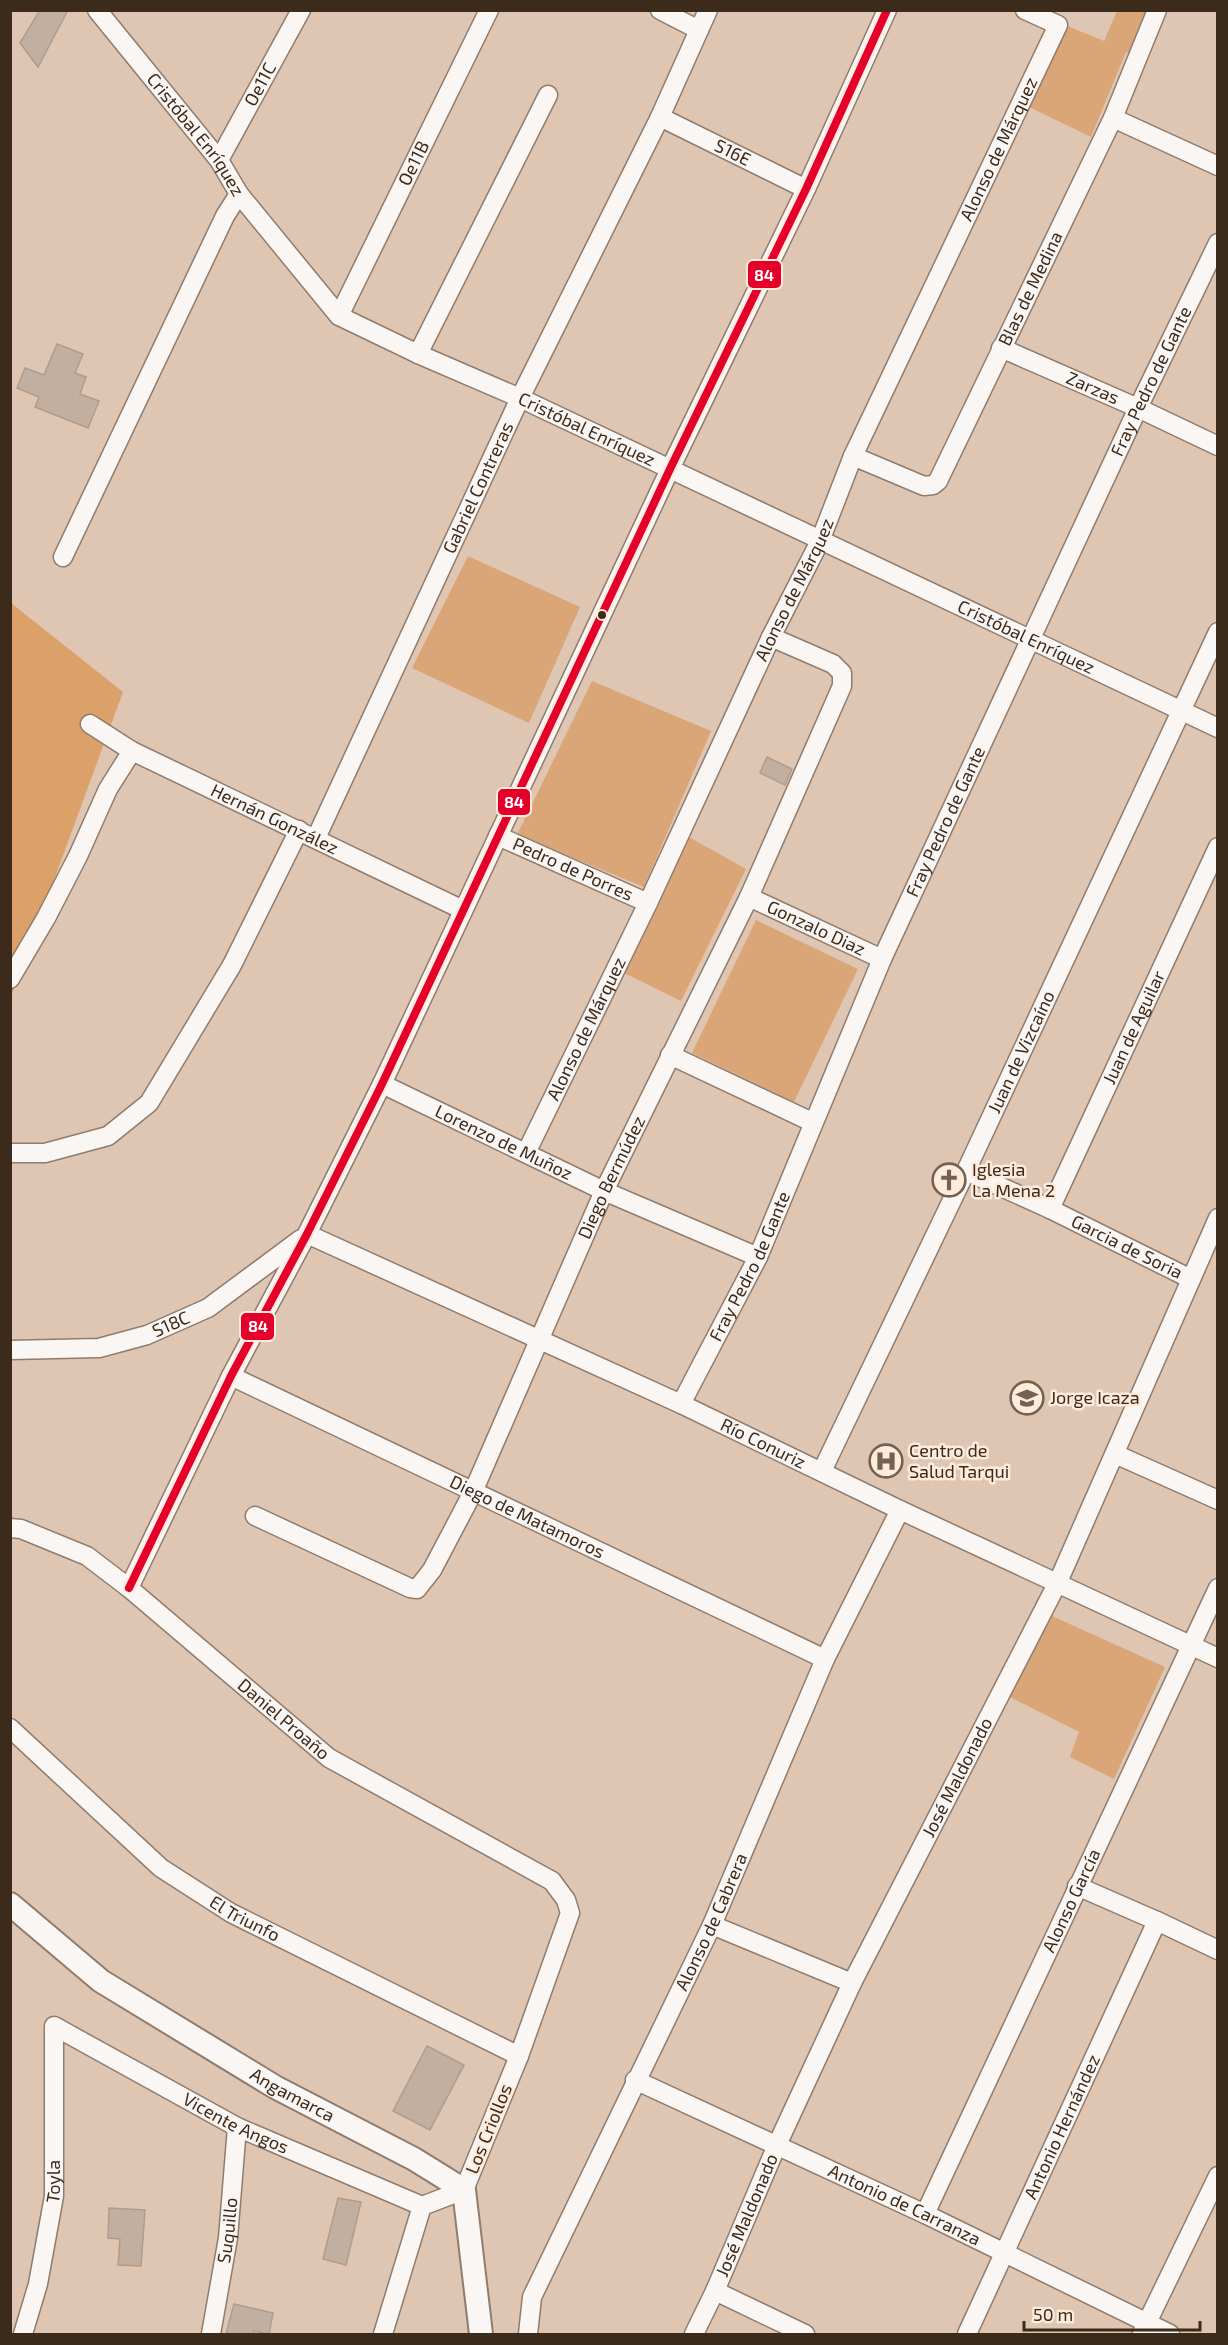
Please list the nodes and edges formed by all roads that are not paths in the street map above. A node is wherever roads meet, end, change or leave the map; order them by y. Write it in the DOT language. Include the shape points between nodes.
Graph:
graph roads {
  1 [pos="301,10"];
  2 [pos="489,10"];
  3 [pos="660,10"];
  4 [pos="708,10"];
  5 [pos="887,10"];
  6 [pos="1025,10"];
  7 [pos="1156,10"];
  8 [pos="106,14"];
  9 [pos="699,30"];
  10 [pos="548,96"];
  11 [pos="660,117"];
  12 [pos="1113,118"];
  13 [pos="219,160"];
  14 [pos="1218,166"];
  15 [pos="806,189"];
  16 [pos="239,194"];
  17 [pos="1218,243"];
  18 [pos="339,316"];
  19 [pos="1001,348"];
  20 [pos="418,354"];
  21 [pos="520,398"];
  22 [pos="1138,408"];
  23 [pos="1218,446"];
  24 [pos="853,456"];
  25 [pos="670,469"];
  26 [pos="820,541"];
  27 [pos="63,557"];
  28 [pos="1218,632"];
  29 [pos="771,637"];
  30 [pos="1030,640"];
  31 [pos="1181,711"];
  32 [pos="90,724"];
  33 [pos="1218,728"];
  34 [pos="132,750"];
  35 [pos="299,830"];
  36 [pos="498,836"];
  37 [pos="316,838"];
  38 [pos="1218,847"];
  39 [pos="749,897"];
  40 [pos="648,903"];
  41 [pos="463,910"];
  42 [pos="882,959"];
  43 [pos="10,979"];
  44 [pos="670,1055"];
  45 [pos="382,1084"];
  46 [pos="812,1122"];
  47 [pos="10,1153"];
  48 [pos="526,1154"];
  49 [pos="966,1171"];
  50 [pos="604,1191"];
  51 [pos="1050,1209"];
  52 [pos="1218,1218"];
  53 [pos="307,1234"];
  54 [pos="758,1257"];
  55 [pos="1191,1280"];
  56 [pos="539,1339"];
  57 [pos="10,1350"];
  58 [pos="231,1376"];
  59 [pos="681,1404"];
  60 [pos="1115,1454"];
  61 [pos="822,1471"];
  62 [pos="473,1492"];
  63 [pos="1218,1500"];
  64 [pos="900,1510"];
  65 [pos="255,1516"];
  66 [pos="10,1528"];
  67 [pos="1058,1582"];
  68 [pos="129,1588"];
  69 [pos="1218,1588"];
  70 [pos="1190,1644"];
  71 [pos="1218,1658"];
  72 [pos="825,1659"];
  73 [pos="10,1728"];
  74 [pos="1077,1886"];
  75 [pos="566,1900"];
  76 [pos="10,1904"];
  77 [pos="1157,1921"];
  78 [pos="712,1925"];
  79 [pos="1218,1950"];
  80 [pos="852,1983"];
  81 [pos="54,2026"];
  82 [pos="519,2055"];
  83 [pos="635,2080"];
  84 [pos="237,2127"];
  85 [pos="777,2145"];
  86 [pos="1218,2176"];
  87 [pos="464,2190"];
  88 [pos="422,2206"];
  89 [pos="926,2214"];
  90 [pos="1004,2253"];
  91 [pos="716,2291"];
  92 [pos="1144,2329"];
  93 [pos="22,2334"];
  94 [pos="211,2334"];
  95 [pos="383,2334"];
  96 [pos="481,2334"];
  97 [pos="528,2334"];
  98 [pos="694,2334"];
  99 [pos="805,2334"];
  100 [pos="967,2334"];
  101 [pos="1170,2334"];
  1 -- 13 [label="street, Oe11C"];
  2 -- 18 [label="street, Oe11B"];
  3 -- 9 [label="street"];
  4 -- 9 [label="street, Gabriel Contreras"];
  5 -- 15 [label="street"];
  6 -- 24 [label="street, Alonso de Márquez" via="1058,25"];
  7 -- 12 [label="street, Blas de Medina"];
  8 -- 13 [label="street, Cristóbal Enríquez"];
  9 -- 11 [label="street, Gabriel Contreras"];
  10 -- 20 [label="street"];
  11 -- 15 [label="street, S16E"];
  11 -- 21 [label="street, Gabriel Contreras"];
  12 -- 14 [label="street"];
  12 -- 19 [label="street, Blas de Medina"];
  13 -- 16 [label="street, Cristóbal Enríquez"];
  15 -- 25 [label="street"];
  16 -- 18 [label="street, Cristóbal Enríquez"];
  16 -- 27 [label="street"];
  17 -- 22 [label="street, Fray Pedro de Gante"];
  18 -- 20 [label="street, Cristóbal Enríquez"];
  19 -- 22 [label="street, Zarzas"];
  19 -- 24 [label="street, Blas de Medina" via="933,485 924,486"];
  20 -- 21 [label="street, Cristóbal Enríquez"];
  21 -- 25 [label="street, Cristóbal Enríquez"];
  21 -- 37 [label="street, Gabriel Contreras"];
  22 -- 23 [label="street, Zarzas"];
  22 -- 30 [label="street, Fray Pedro de Gante"];
  24 -- 26 [label="street, Alonso de Márquez"];
  25 -- 26 [label="street, Cristóbal Enríquez"];
  25 -- 36 [label="street"];
  26 -- 29 [label="street, Alonso de Márquez"];
  26 -- 30 [label="street, Cristóbal Enríquez"];
  28 -- 31 [label="street, Juan de Vizcaíno"];
  29 -- 39 [label="street, Diego Bermúdez" via="833,664 842,673 842,686"];
  29 -- 40 [label="street, Alonso de Márquez"];
  30 -- 31 [label="street, Cristóbal Enríquez"];
  30 -- 42 [label="street, Fray Pedro de Gante"];
  31 -- 33 [label="street, Cristóbal Enríquez"];
  31 -- 49 [label="street, Juan de Vizcaíno"];
  32 -- 34 [label="street, Hernán González"];
  34 -- 35 [label="street, Hernán González"];
  34 -- 43 [label="street" via="108,789 57,898"];
  35 -- 37 [label="street, Hernán González"];
  35 -- 47 [label="street" via="232,964 149,1103 108,1136 45,1153"];
  36 -- 40 [label="street, Pedro de Porres"];
  36 -- 41 [label="street"];
  37 -- 41 [label="street, Hernán González"];
  38 -- 51 [label="street, Juan de Aguilar"];
  39 -- 42 [label="street, Gonzalo Diaz"];
  39 -- 44 [label="street, Diego Bermúdez"];
  40 -- 48 [label="street, Alonso de Márquez"];
  41 -- 45 [label="street"];
  42 -- 46 [label="street, Fray Pedro de Gante"];
  44 -- 46 [label="street"];
  44 -- 50 [label="street, Diego Bermúdez"];
  45 -- 48 [label="street, Lorenzo de Muñoz"];
  45 -- 53 [label="street"];
  46 -- 54 [label="street, Fray Pedro de Gante"];
  48 -- 50 [label="street, Lorenzo de Muñoz"];
  49 -- 51 [label="street, Garcia de Soria"];
  49 -- 61 [label="street, Juan de Vizcaíno"];
  50 -- 54 [label="street, Lorenzo de Muñoz"];
  50 -- 56 [label="street, Diego Bermúdez"];
  51 -- 55 [label="street, Garcia de Soria"];
  52 -- 55 [label="street, José Maldonado"];
  53 -- 56 [label="street, Río Conuriz"];
  53 -- 57 [label="street, S18C" via="208,1308 147,1335 99,1348"];
  53 -- 58 [label="street"];
  54 -- 59 [label="street, Fray Pedro de Gante"];
  55 -- 60 [label="street, José Maldonado"];
  56 -- 59 [label="street, Río Conuriz"];
  56 -- 62 [label="street, Diego Bermúdez"];
  58 -- 62 [label="street, Diego de Matamoros"];
  58 -- 68 [label="street"];
  59 -- 61 [label="street, Río Conuriz"];
  60 -- 63 [label="street"];
  60 -- 67 [label="street, José Maldonado"];
  61 -- 64 [label="street, Río Conuriz"];
  62 -- 65 [label="street, Diego Bermúdez" via="432,1570 417,1588"];
  62 -- 72 [label="street, Diego de Matamoros"];
  64 -- 67 [label="street, Río Conuriz"];
  64 -- 72 [label="street, Alonso de Cabrera"];
  66 -- 68 [label="street, Daniel Proaño" via="87,1556"];
  67 -- 70 [label="street, Río Conuriz"];
  67 -- 80 [label="street, José Maldonado"];
  68 -- 75 [label="street, Daniel Proaño" via="329,1758 552,1881"];
  69 -- 70 [label="street, Alonso García"];
  70 -- 71 [label="street, Río Conuriz"];
  70 -- 74 [label="street, Alonso García"];
  72 -- 78 [label="street, Alonso de Cabrera"];
  73 -- 82 [label="street, El Triunfo" via="161,1868 231,1913"];
  74 -- 77 [label="street"];
  74 -- 89 [label="street, Alonso García"];
  75 -- 82 [label="street, Los Criollos" via="570,1913"];
  76 -- 87 [label="street, Angamarca" via="101,1981 275,2087 414,2159"];
  77 -- 79 [label="street"];
  77 -- 90 [label="street, Antonio Hernández"];
  78 -- 80 [label="street"];
  78 -- 83 [label="street, Alonso de Cabrera"];
  80 -- 85 [label="street, José Maldonado"];
  81 -- 84 [label="street, Vicente Angos"];
  81 -- 93 [label="street, Toyla" via="54,2196 38,2284"];
  82 -- 87 [label="street, Los Criollos"];
  83 -- 85 [label="street, Antonio de Carranza"];
  83 -- 97 [label="street, Alonso de Cabrera" via="532,2297"];
  84 -- 88 [label="street, Vicente Angos"];
  84 -- 94 [label="street, Suquillo" via="228,2238"];
  85 -- 89 [label="street, Antonio de Carranza"];
  85 -- 91 [label="street, José Maldonado"];
  86 -- 92 [label="street"];
  87 -- 88 [label="street, Los Criollos"];
  87 -- 96 [label="street"];
  88 -- 95 [label="street"];
  89 -- 90 [label="street, Antonio de Carranza"];
  90 -- 92 [label="street, Antonio de Carranza"];
  90 -- 100 [label="street, Antonio Hernández"];
  91 -- 98 [label="street, José Maldonado"];
  91 -- 99 [label="street"];
  92 -- 101 [label="street, Antonio de Carranza"];
}
